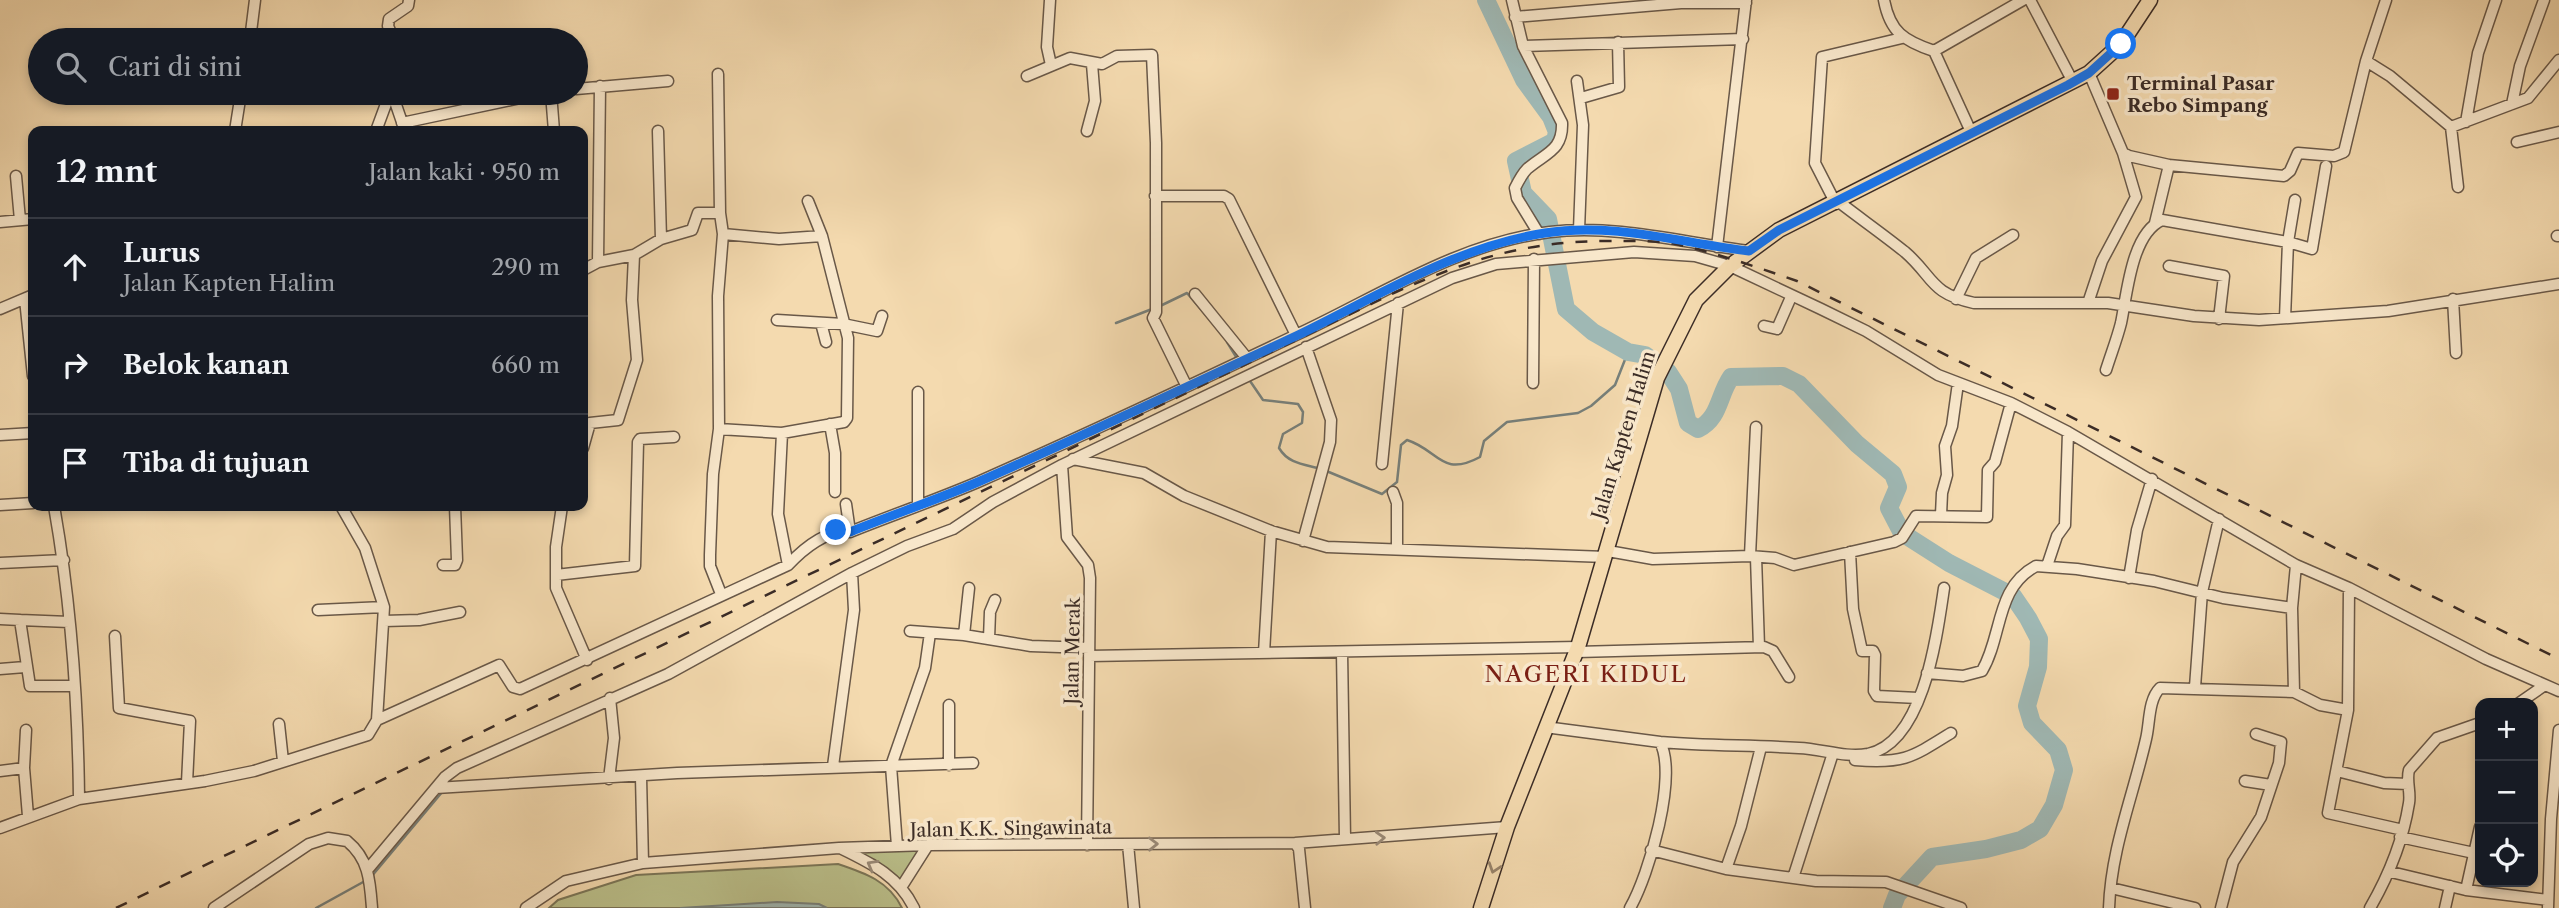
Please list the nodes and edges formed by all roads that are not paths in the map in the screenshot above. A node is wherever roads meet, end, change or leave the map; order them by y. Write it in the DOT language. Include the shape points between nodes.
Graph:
graph roads {
  1 [pos="255,0"];
  2 [pos="409,0"];
  3 [pos="1050,0"];
  4 [pos="1512,0"];
  5 [pos="1884,0"];
  6 [pos="2023,0"];
  7 [pos="2031,0"];
  8 [pos="2150,0"];
  9 [pos="2386,0"];
  10 [pos="2496,0"];
  11 [pos="2544,0"];
  12 [pos="1746,2"];
  13 [pos="1515,17"];
  14 [pos="252,28"];
  15 [pos="390,28"];
  16 [pos="1902,37"];
  17 [pos="1743,39"];
  18 [pos="1618,42"];
  19 [pos="1523,46"];
  20 [pos="1934,51"];
  21 [pos="2559,60"];
  22 [pos="2366,61"];
  23 [pos="1092,64"];
  24 [pos="1051,65"];
  25 [pos="2089,73"];
  26 [pos="718,74"];
  27 [pos="1027,76"];
  28 [pos="668,81"];
  29 [pos="1577,81"];
  30 [pos="2073,82"];
  31 [pos="600,86"];
  32 [pos="588,88"];
  33 [pos="1581,98"];
  34 [pos="2512,104"];
  35 [pos="238,105"];
  36 [pos="386,105"];
  37 [pos="395,105"];
  38 [pos="494,105"];
  39 [pos="552,105"];
  40 [pos="2466,122"];
  41 [pos="236,126"];
  42 [pos="378,126"];
  43 [pos="403,126"];
  44 [pos="407,126"];
  45 [pos="554,126"];
  46 [pos="2451,127"];
  47 [pos="658,131"];
  48 [pos="1087,131"];
  49 [pos="2559,132"];
  50 [pos="1972,134"];
  51 [pos="2517,142"];
  52 [pos="2123,153"];
  53 [pos="2169,165"];
  54 [pos="2326,166"];
  55 [pos="16,176"];
  56 [pos="2458,187"];
  57 [pos="1155,196"];
  58 [pos="2295,200"];
  59 [pos="808,201"];
  60 [pos="1838,203"];
  61 [pos="720,213"];
  62 [pos="28,219"];
  63 [pos="20,220"];
  64 [pos="0,222"];
  65 [pos="2155,223"];
  66 [pos="1579,230"];
  67 [pos="1544,233"];
  68 [pos="723,234"];
  69 [pos="2013,235"];
  70 [pos="822,236"];
  71 [pos="661,239"];
  72 [pos="2288,242"];
  73 [pos="1717,247"];
  74 [pos="1749,251"];
  75 [pos="634,255"];
  76 [pos="1534,259"];
  77 [pos="598,262"];
  78 [pos="1730,266"];
  79 [pos="2169,266"];
  80 [pos="588,267"];
  81 [pos="2559,284"];
  82 [pos="1195,294"];
  83 [pos="28,297"];
  84 [pos="1791,297"];
  85 [pos="1956,299"];
  86 [pos="2453,299"];
  87 [pos="1398,303"];
  88 [pos="2088,303"];
  89 [pos="2124,304"];
  90 [pos="0,309"];
  91 [pos="883,316"];
  92 [pos="2219,318"];
  93 [pos="2285,318"];
  94 [pos="777,320"];
  95 [pos="821,323"];
  96 [pos="842,324"];
  97 [pos="1764,326"];
  98 [pos="1296,335"];
  99 [pos="827,342"];
  100 [pos="1306,347"];
  101 [pos="2456,353"];
  102 [pos="1240,360"];
  103 [pos="2106,370"];
  104 [pos="1533,383"];
  105 [pos="1958,383"];
  106 [pos="1186,385"];
  107 [pos="918,392"];
  108 [pos="2011,403"];
  109 [pos="830,424"];
  110 [pos="719,425"];
  111 [pos="1756,427"];
  112 [pos="588,431"];
  113 [pos="2068,432"];
  114 [pos="28,433"];
  115 [pos="0,435"];
  116 [pos="674,437"];
  117 [pos="783,438"];
  118 [pos="1067,462"];
  119 [pos="1382,464"];
  120 [pos="2151,479"];
  121 [pos="835,492"];
  122 [pos="1393,492"];
  123 [pos="28,503"];
  124 [pos="846,504"];
  125 [pos="918,504"];
  126 [pos="0,505"];
  127 [pos="55,511"];
  128 [pos="344,511"];
  129 [pos="456,511"];
  130 [pos="562,511"];
  131 [pos="1941,515"];
  132 [pos="2219,519"];
  133 [pos="1271,531"];
  134 [pos="850,532"];
  135 [pos="1303,541"];
  136 [pos="1397,550"];
  137 [pos="1850,552"];
  138 [pos="1607,554"];
  139 [pos="1753,556"];
  140 [pos="64,560"];
  141 [pos="0,563"];
  142 [pos="443,565"];
  143 [pos="788,565"];
  144 [pos="2296,565"];
  145 [pos="2047,566"];
  146 [pos="852,573"];
  147 [pos="556,575"];
  148 [pos="2129,578"];
  149 [pos="969,588"];
  150 [pos="1944,588"];
  151 [pos="2349,588"];
  152 [pos="2202,592"];
  153 [pos="721,594"];
  154 [pos="995,600"];
  155 [pos="384,607"];
  156 [pos="2291,608"];
  157 [pos="318,610"];
  158 [pos="460,612"];
  159 [pos="0,618"];
  160 [pos="20,620"];
  161 [pos="384,621"];
  162 [pos="69,622"];
  163 [pos="910,631"];
  164 [pos="930,634"];
  165 [pos="964,635"];
  166 [pos="114,636"];
  167 [pos="989,639"];
  168 [pos="1759,647"];
  169 [pos="1577,650"];
  170 [pos="1089,652"];
  171 [pos="1342,652"];
  172 [pos="1264,653"];
  173 [pos="587,660"];
  174 [pos="25,667"];
  175 [pos="0,669"];
  176 [pos="1927,673"];
  177 [pos="1789,677"];
  178 [pos="72,685"];
  179 [pos="2545,685"];
  180 [pos="2195,687"];
  181 [pos="2559,691"];
  182 [pos="2294,692"];
  183 [pos="610,698"];
  184 [pos="1917,698"];
  185 [pos="2526,698"];
  186 [pos="949,705"];
  187 [pos="2348,710"];
  188 [pos="377,720"];
  189 [pos="279,724"];
  190 [pos="2475,725"];
  191 [pos="1545,727"];
  192 [pos="26,730"];
  193 [pos="2559,730"];
  194 [pos="1951,733"];
  195 [pos="2256,734"];
  196 [pos="1660,741"];
  197 [pos="1761,747"];
  198 [pos="1832,756"];
  199 [pos="283,761"];
  200 [pos="973,764"];
  201 [pos="949,765"];
  202 [pos="833,766"];
  203 [pos="891,766"];
  204 [pos="24,768"];
  205 [pos="0,771"];
  206 [pos="2337,771"];
  207 [pos="641,777"];
  208 [pos="608,779"];
  209 [pos="2245,782"];
  210 [pos="187,783"];
  211 [pos="2408,784"];
  212 [pos="2271,785"];
  213 [pos="436,788"];
  214 [pos="79,799"];
  215 [pos="28,816"];
  216 [pos="1507,827"];
  217 [pos="0,828"];
  218 [pos="2402,834"];
  219 [pos="1345,839"];
  220 [pos="1295,843"];
  221 [pos="1128,844"];
  222 [pos="928,845"];
  223 [pos="1087,845"];
  224 [pos="897,846"];
  225 [pos="839,848"];
  226 [pos="2475,849"];
  227 [pos="1651,850"];
  228 [pos="2474,853"];
  229 [pos="643,863"];
  230 [pos="1726,869"];
  231 [pos="2391,872"];
  232 [pos="369,876"];
  233 [pos="1793,878"];
  234 [pos="902,886"];
  235 [pos="2450,886"];
  236 [pos="2111,888"];
  237 [pos="2466,890"];
  238 [pos="2548,904"];
  239 [pos="214,908"];
  240 [pos="372,908"];
  241 [pos="526,908"];
  242 [pos="914,908"];
  243 [pos="1134,908"];
  244 [pos="1305,908"];
  245 [pos="1481,908"];
  246 [pos="1630,908"];
  247 [pos="1961,908"];
  248 [pos="2109,908"];
  249 [pos="2195,908"];
  250 [pos="2221,908"];
  251 [pos="2370,908"];
  252 [pos="2445,908"];
  1 -- 14 [label="street"];
  2 -- 15 [label="street" via="388,22"];
  3 -- 24 [label="street" via="1047,47"];
  4 -- 13 [label="street"];
  5 -- 16 [label="street" via="1887,17"];
  6 -- 20 [label="street"];
  7 -- 30 [label="street"];
  8 -- 25 [label="main road, Jalan Kapten Halim" via="2121,44"];
  9 -- 22 [label="street"];
  10 -- 40 [label="street" via="2477,53"];
  11 -- 34 [label="street" via="2520,66"];
  12 -- 13 [label="street"];
  12 -- 17 [label="street"];
  13 -- 19 [label="street"];
  16 -- 20 [label="street"];
  16 -- 60 [label="street" via="1822,57 1815,163"];
  17 -- 18 [label="street"];
  17 -- 73 [label="street"];
  18 -- 19 [label="street"];
  18 -- 33 [label="street" via="1619,87"];
  19 -- 67 [label="street" via="1562,123 1556,148 1526,170 1515,194"];
  20 -- 50 [label="street"];
  21 -- 34 [label="street" via="2528,98"];
  22 -- 46 [label="street"];
  22 -- 53 [label="street" via="2341,155 2298,153 2290,172 2279,176"];
  23 -- 24 [label="street" via="1074,58"];
  23 -- 48 [label="street" via="1095,101"];
  23 -- 57 [label="street" via="1117,56 1152,55"];
  24 -- 27 [label="street"];
  25 -- 30 [label="main road, Jalan Kapten Halim"];
  25 -- 52 [label="street"];
  26 -- 61 [label="street"];
  28 -- 31 [label="street"];
  29 -- 33 [label="street"];
  30 -- 50 [label="main road, Jalan Kapten Halim"];
  31 -- 32 [label="street"];
  31 -- 77 [label="street"];
  33 -- 66 [label="street"];
  34 -- 40 [label="street"];
  35 -- 41 [label="street"];
  36 -- 42 [label="street"];
  37 -- 43 [label="street"];
  38 -- 44 [label="street"];
  39 -- 45 [label="street"];
  40 -- 46 [label="street"];
  46 -- 56 [label="street"];
  47 -- 71 [label="street"];
  49 -- 51 [label="street"];
  50 -- 60 [label="main road, Jalan Kapten Halim"];
  52 -- 53 [label="street"];
  52 -- 88 [label="street" via="2136,197 2102,261"];
  53 -- 65 [label="street"];
  54 -- 72 [label="street" via="2312,249"];
  55 -- 63 [label="street"];
  57 -- 98 [label="street" via="1230,199"];
  57 -- 106 [label="street" via="1153,318"];
  58 -- 72 [label="street"];
  59 -- 70 [label="street"];
  60 -- 74 [label="main road, Jalan Kapten Halim" via="1779,230"];
  60 -- 85 [label="street" via="1907,254 1932,285"];
  61 -- 68 [label="street"];
  61 -- 71 [label="street" via="698,213 694,229"];
  62 -- 63 [label="street"];
  63 -- 64 [label="street"];
  65 -- 72 [label="street" via="2161,220"];
  65 -- 89 [label="street" via="2137,253"];
  66 -- 67 [label="street"];
  66 -- 73 [label="street" via="1648,234"];
  67 -- 98 [label="street" via="1453,259"];
  68 -- 70 [label="street" via="779,239"];
  68 -- 110 [label="street" via="718,296"];
  69 -- 85 [label="street" via="1976,258"];
  70 -- 96 [label="street"];
  71 -- 75 [label="street"];
  72 -- 93 [label="street"];
  73 -- 74 [label="street"];
  74 -- 78 [label="main road, Jalan Kapten Halim"];
  75 -- 77 [label="street"];
  75 -- 112 [label="street" via="637,360 632,384 618,420 590,424"];
  76 -- 78 [label="street" via="1666,254 1696,256"];
  76 -- 87 [label="street" via="1496,264 1452,278"];
  76 -- 104 [label="street"];
  77 -- 80 [label="street"];
  78 -- 84 [label="street"];
  78 -- 138 [label="main road, Jalan Kapten Halim" via="1696,300 1657,378"];
  79 -- 92 [label="street" via="2224,276"];
  81 -- 86 [label="street"];
  82 -- 102 [label="street"];
  83 -- 90 [label="street"];
  84 -- 97 [label="street" via="1777,329"];
  84 -- 105 [label="street" via="1866,331"];
  85 -- 88 [label="street"];
  86 -- 93 [label="street" via="2388,311"];
  86 -- 101 [label="street"];
  87 -- 100 [label="street"];
  87 -- 119 [label="street"];
  88 -- 89 [label="street"];
  89 -- 92 [label="street"];
  89 -- 103 [label="street"];
  91 -- 96 [label="street" via="877,331"];
  92 -- 93 [label="street"];
  94 -- 95 [label="street"];
  95 -- 96 [label="street"];
  95 -- 99 [label="street"];
  96 -- 109 [label="street" via="848,338 847,418"];
  98 -- 102 [label="street"];
  100 -- 118 [label="street"];
  100 -- 135 [label="street" via="1331,420"];
  102 -- 106 [label="street"];
  105 -- 108 [label="street"];
  105 -- 131 [label="street" via="1945,446 1948,475"];
  106 -- 125 [label="street" via="976,483"];
  107 -- 125 [label="street"];
  108 -- 113 [label="street"];
  108 -- 131 [label="street" via="1995,462 1988,470 1987,517"];
  109 -- 117 [label="street"];
  109 -- 121 [label="street"];
  110 -- 117 [label="street"];
  110 -- 153 [label="street" via="710,566"];
  111 -- 139 [label="street"];
  113 -- 120 [label="street"];
  113 -- 145 [label="street" via="2065,525"];
  114 -- 115 [label="street"];
  116 -- 147 [label="street" via="640,439 638,443 635,566"];
  117 -- 143 [label="street" via="778,514"];
  118 -- 133 [label="street" via="1155,477 1184,496"];
  118 -- 146 [label="street" via="953,529"];
  118 -- 170 [label="street, Jalan Merak" via="1067,537 1090,572"];
  120 -- 132 [label="street"];
  120 -- 148 [label="street"];
  122 -- 136 [label="street"];
  123 -- 126 [label="street"];
  124 -- 134 [label="street"];
  125 -- 134 [label="street"];
  127 -- 140 [label="street"];
  128 -- 155 [label="street" via="365,548"];
  129 -- 142 [label="street" via="457,560 455,565"];
  130 -- 147 [label="street"];
  131 -- 137 [label="street" via="1916,516 1902,538"];
  132 -- 144 [label="street"];
  132 -- 152 [label="street"];
  133 -- 135 [label="street"];
  133 -- 172 [label="street"];
  134 -- 143 [label="street" via="836,530"];
  135 -- 136 [label="street" via="1326,547"];
  136 -- 138 [label="street"];
  137 -- 139 [label="street" via="1794,565"];
  137 -- 184 [label="street" via="1853,609 1862,651 1875,655 1874,691 1877,696"];
  138 -- 139 [label="street" via="1653,559"];
  138 -- 169 [label="main road, Jalan Kapten Halim"];
  139 -- 168 [label="street"];
  140 -- 141 [label="street"];
  140 -- 162 [label="street"];
  143 -- 153 [label="street"];
  144 -- 151 [label="street"];
  144 -- 156 [label="street"];
  145 -- 148 [label="street"];
  145 -- 176 [label="street" via="2036,566 2012,585 2000,611 1992,654 1982,671 1963,676"];
  146 -- 183 [label="street" via="668,674"];
  146 -- 202 [label="street" via="855,610"];
  147 -- 173 [label="street" via="556,588"];
  148 -- 152 [label="street"];
  149 -- 165 [label="street"];
  150 -- 176 [label="street"];
  151 -- 179 [label="street" via="2455,645"];
  151 -- 187 [label="street"];
  152 -- 156 [label="street"];
  152 -- 180 [label="street"];
  153 -- 173 [label="street"];
  154 -- 167 [label="street"];
  155 -- 157 [label="street"];
  155 -- 161 [label="street"];
  156 -- 182 [label="street"];
  158 -- 161 [label="street"];
  159 -- 160 [label="street"];
  160 -- 162 [label="street"];
  160 -- 174 [label="street"];
  161 -- 188 [label="street"];
  162 -- 178 [label="street"];
  163 -- 164 [label="street"];
  164 -- 165 [label="street"];
  164 -- 203 [label="street" via="925,668"];
  165 -- 167 [label="street"];
  166 -- 210 [label="street" via="119,708 191,721"];
  167 -- 170 [label="street"];
  168 -- 169 [label="street"];
  168 -- 177 [label="street" via="1773,651"];
  169 -- 171 [label="street"];
  169 -- 191 [label="main road, Jalan Kapten Halim"];
  170 -- 172 [label="street"];
  170 -- 223 [label="street, Jalan Merak"];
  171 -- 172 [label="street"];
  171 -- 219 [label="street"];
  173 -- 188 [label="street" via="520,689 513,687 499,665"];
  174 -- 175 [label="street"];
  174 -- 178 [label="street" via="30,685"];
  176 -- 184 [label="street"];
  178 -- 214 [label="street"];
  179 -- 181 [label="street"];
  179 -- 185 [label="street"];
  180 -- 182 [label="street"];
  180 -- 236 [label="street" via="2160,688 2155,694 2116,849"];
  182 -- 187 [label="street" via="2320,705"];
  183 -- 208 [label="street" via="614,738"];
  183 -- 213 [label="street" via="457,768"];
  184 -- 198 [label="street" via="1906,726 1883,750"];
  186 -- 201 [label="street"];
  187 -- 206 [label="street"];
  188 -- 199 [label="street" via="368,735"];
  189 -- 199 [label="street"];
  190 -- 211 [label="street" via="2431,743 2409,770"];
  191 -- 196 [label="street"];
  191 -- 216 [label="main road, Jalan Kapten Halim"];
  192 -- 204 [label="street"];
  193 -- 238 [label="street"];
  194 -- 198 [label="street" via="1915,756 1891,763"];
  195 -- 212 [label="street" via="2281,742"];
  196 -- 197 [label="street"];
  196 -- 227 [label="street" via="1667,790"];
  197 -- 198 [label="street" via="1802,748"];
  197 -- 230 [label="street"];
  198 -- 233 [label="street"];
  199 -- 210 [label="street"];
  200 -- 201 [label="street"];
  201 -- 203 [label="street"];
  202 -- 203 [label="street"];
  202 -- 207 [label="street"];
  203 -- 224 [label="street"];
  204 -- 205 [label="street"];
  204 -- 215 [label="street"];
  206 -- 211 [label="street"];
  206 -- 218 [label="street" via="2328,809 2332,817"];
  207 -- 208 [label="street"];
  207 -- 229 [label="street"];
  208 -- 213 [label="street"];
  209 -- 212 [label="street"];
  210 -- 214 [label="street"];
  211 -- 218 [label="street" via="2410,797"];
  212 -- 250 [label="street" via="2255,828 2233,862"];
  213 -- 232 [label="street"];
  214 -- 215 [label="street"];
  215 -- 217 [label="street"];
  219 -- 216 [label="street, Jalan K.K. Singawinata, one-way"];
  216 -- 245 [label="main road, Jalan Kapten Halim, one-way"];
  218 -- 228 [label="street"];
  218 -- 231 [label="street"];
  219 -- 220 [label="street, Jalan K.K. Singawinata"];
  221 -- 220 [label="street, Jalan K.K. Singawinata, one-way"];
  220 -- 244 [label="street"];
  221 -- 223 [label="street, Jalan K.K. Singawinata"];
  221 -- 243 [label="street"];
  222 -- 223 [label="street, Jalan K.K. Singawinata"];
  222 -- 224 [label="street, Jalan K.K. Singawinata"];
  222 -- 234 [label="street"];
  224 -- 225 [label="street, Jalan K.K. Singawinata"];
  225 -- 229 [label="street, Jalan K.K. Singawinata"];
  234 -- 225 [label="street, one-way"];
  226 -- 228 [label="street"];
  227 -- 230 [label="street"];
  227 -- 246 [label="street"];
  228 -- 237 [label="street"];
  229 -- 241 [label="street, Jalan K.K. Singawinata" via="566,881"];
  230 -- 233 [label="street"];
  231 -- 235 [label="street"];
  231 -- 251 [label="street"];
  232 -- 239 [label="street" via="355,847 328,838 309,844"];
  232 -- 240 [label="street"];
  233 -- 247 [label="street" via="1894,884"];
  234 -- 242 [label="street"];
  235 -- 237 [label="street"];
  235 -- 252 [label="street"];
  236 -- 248 [label="street"];
  236 -- 249 [label="street"];
  237 -- 238 [label="street"];
}
